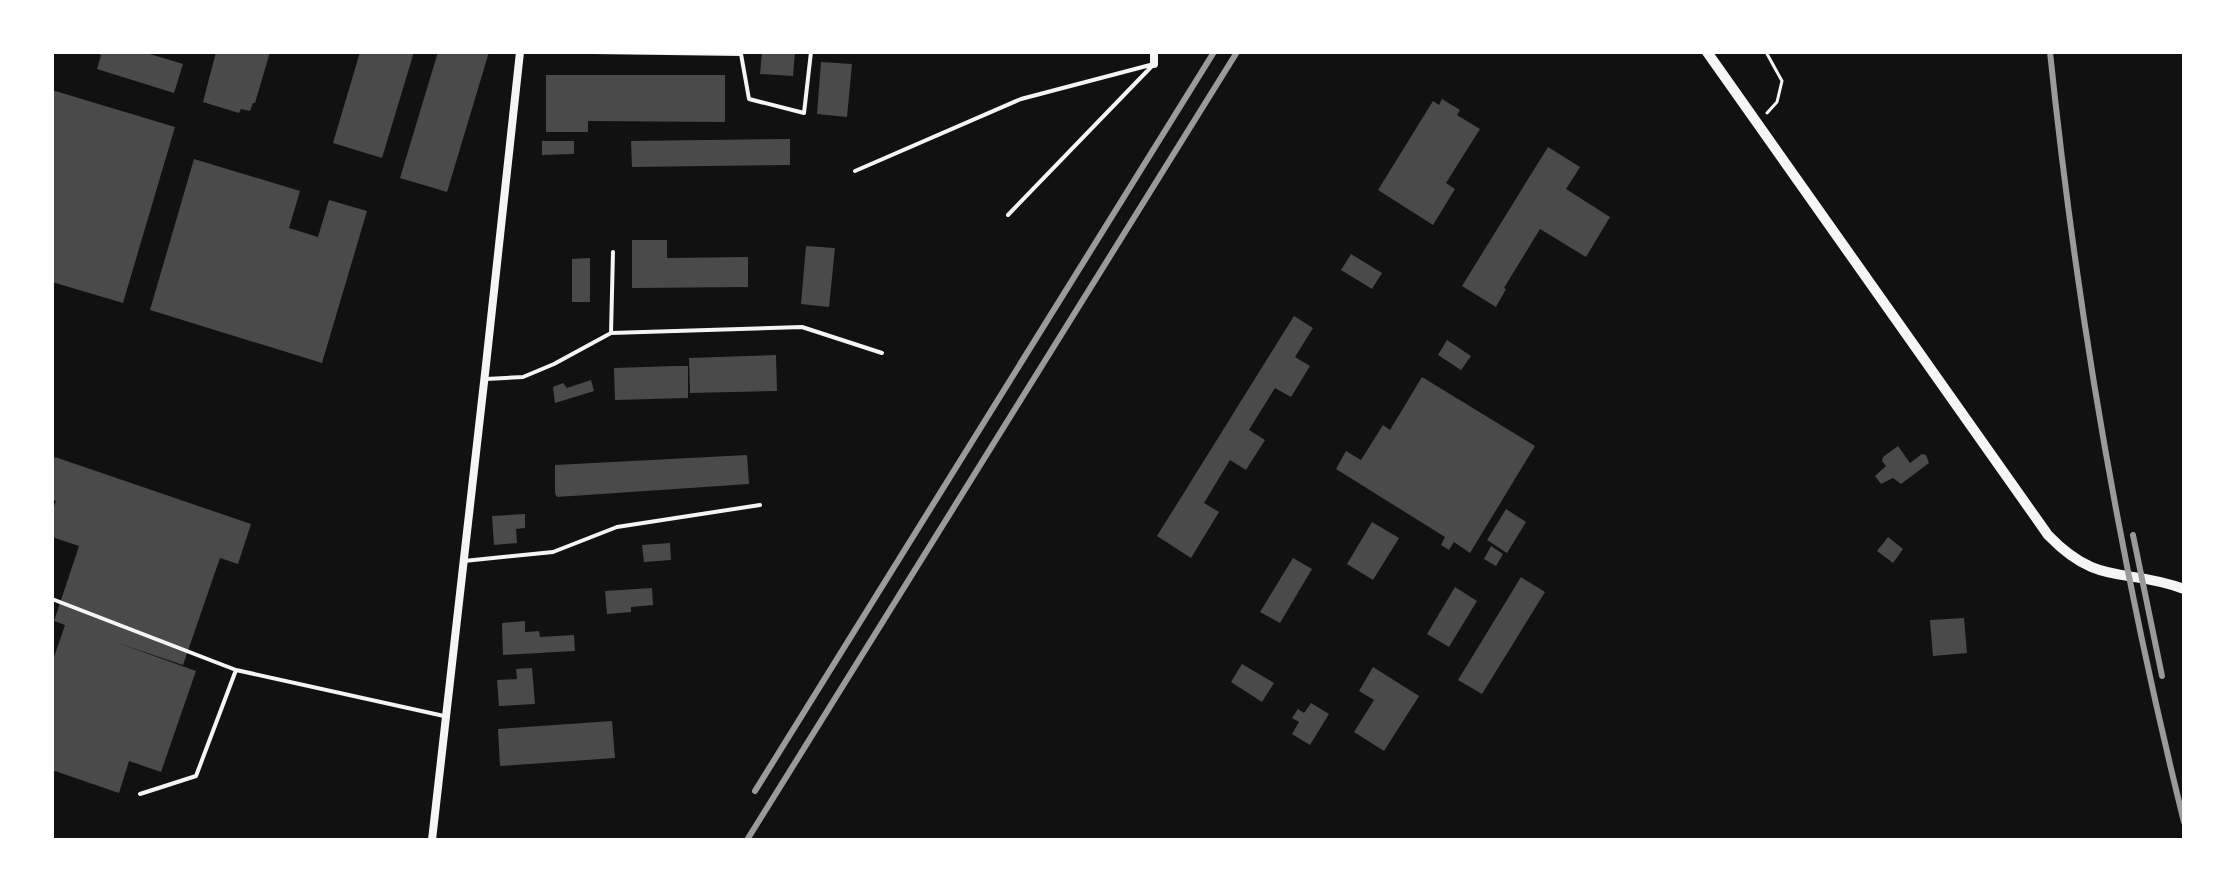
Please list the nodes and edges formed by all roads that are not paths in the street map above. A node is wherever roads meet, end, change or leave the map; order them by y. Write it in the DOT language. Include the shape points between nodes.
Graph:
graph roads {
  1 [pos="520,52"];
  2 [pos="593,52"];
  3 [pos="811,52"];
  4 [pos="1154,52"];
  5 [pos="1707,52"];
  6 [pos="741,53"];
  7 [pos="1154,64"];
  8 [pos="855,171"];
  9 [pos="1008,215"];
  10 [pos="613,252"];
  11 [pos="611,333"];
  12 [pos="882,353"];
  13 [pos="486,379"];
  14 [pos="760,505"];
  15 [pos="462,561"];
  16 [pos="2184,589"];
  17 [pos="52,599"];
  18 [pos="236,670"];
  19 [pos="446,716"];
  20 [pos="140,794"];
  21 [pos="432,840"];
  1 -- 13 [label="street"];
  2 -- 6 [label="lane"];
  3 -- 6 [label="lane" via="804,113 749,99"];
  4 -- 7 [label="street"];
  5 -- 16 [label="street" via="2048,535 2099,572"];
  7 -- 8 [label="lane" via="1021,99"];
  7 -- 9 [label="lane"];
  10 -- 11 [label="lane"];
  11 -- 12 [label="lane" via="802,327"];
  11 -- 13 [label="lane" via="523,377"];
  13 -- 15 [label="street"];
  14 -- 15 [label="lane" via="617,527 553,552"];
  15 -- 19 [label="street"];
  17 -- 18 [label="lane"];
  18 -- 19 [label="lane"];
  18 -- 20 [label="lane" via="196,776"];
  19 -- 21 [label="street"];
}
